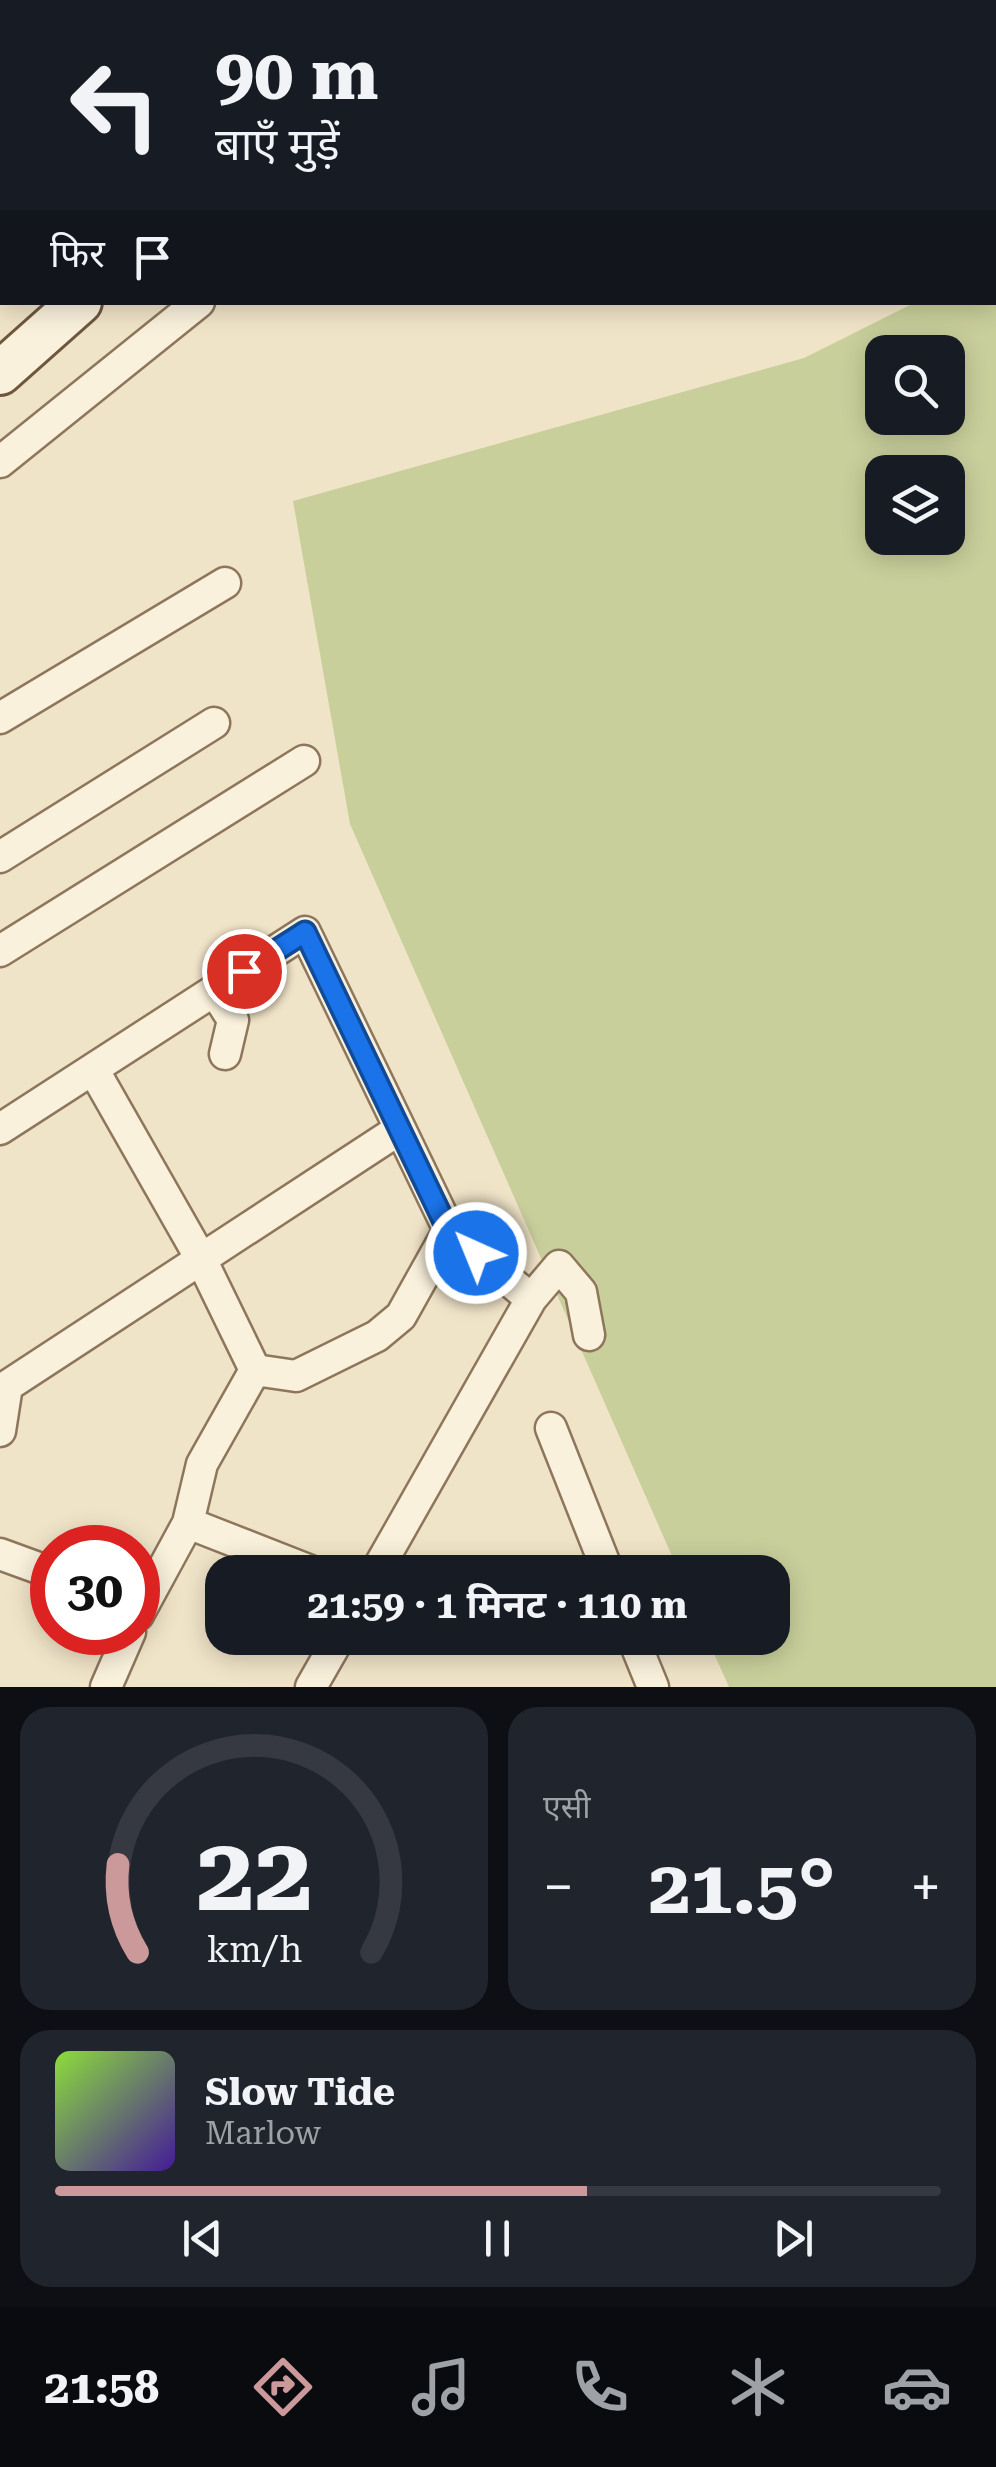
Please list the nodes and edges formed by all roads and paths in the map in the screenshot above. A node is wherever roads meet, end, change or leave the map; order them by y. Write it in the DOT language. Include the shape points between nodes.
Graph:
graph roads {
  1 [pos="77,305"];
  2 [pos="195,305"];
  3 [pos="0,373"];
  4 [pos="0,462"];
  5 [pos="225,583"];
  6 [pos="0,718"];
  7 [pos="214,723"];
  8 [pos="304,761"];
  9 [pos="0,858"];
  10 [pos="0,951"];
  11 [pos="214,990"];
  12 [pos="225,1054"];
  13 [pos="93,1069"];
  14 [pos="3,1122"];
  15 [pos="400,1130"];
  16 [pos="448,1230"];
  17 [pos="200,1257"];
  18 [pos="531,1298"];
  19 [pos="589,1335"];
  20 [pos="255,1370"];
  21 [pos="551,1428"];
  22 [pos="0,1431"];
  23 [pos="188,1524"];
  24 [pos="0,1554"];
  25 [pos="269,1555"];
  26 [pos="386,1555"];
  27 [pos="601,1555"];
  28 [pos="30,1565"];
  29 [pos="160,1574"];
  30 [pos="120,1655"];
  31 [pos="329,1655"];
  32 [pos="641,1655"];
  33 [pos="106,1687"];
  34 [pos="311,1687"];
  35 [pos="653,1687"];
  1 -- 3 [label="street"];
  2 -- 4 [label="street"];
  5 -- 6 [label="street"];
  7 -- 9 [label="street"];
  8 -- 10 [label="street"];
  11 -- 12 [label="street" via="233,1020"];
  11 -- 13 [label="street"];
  11 -- 15 [label="street" via="305,932"];
  13 -- 14 [label="street"];
  13 -- 17 [label="street"];
  15 -- 16 [label="street"];
  15 -- 17 [label="street"];
  16 -- 18 [label="street"];
  16 -- 20 [label="street" via="401,1316 377,1336 296,1376"];
  17 -- 20 [label="street"];
  17 -- 22 [label="street" via="7,1386"];
  18 -- 19 [label="street" via="559,1266 580,1292"];
  18 -- 26 [label="street"];
  20 -- 23 [label="street" via="202,1464"];
  21 -- 27 [label="street"];
  23 -- 25 [label="street"];
  23 -- 29 [label="street"];
  24 -- 28 [label="street"];
  30 -- 33 [label="street"];
  31 -- 34 [label="street"];
  32 -- 35 [label="street"];
}
